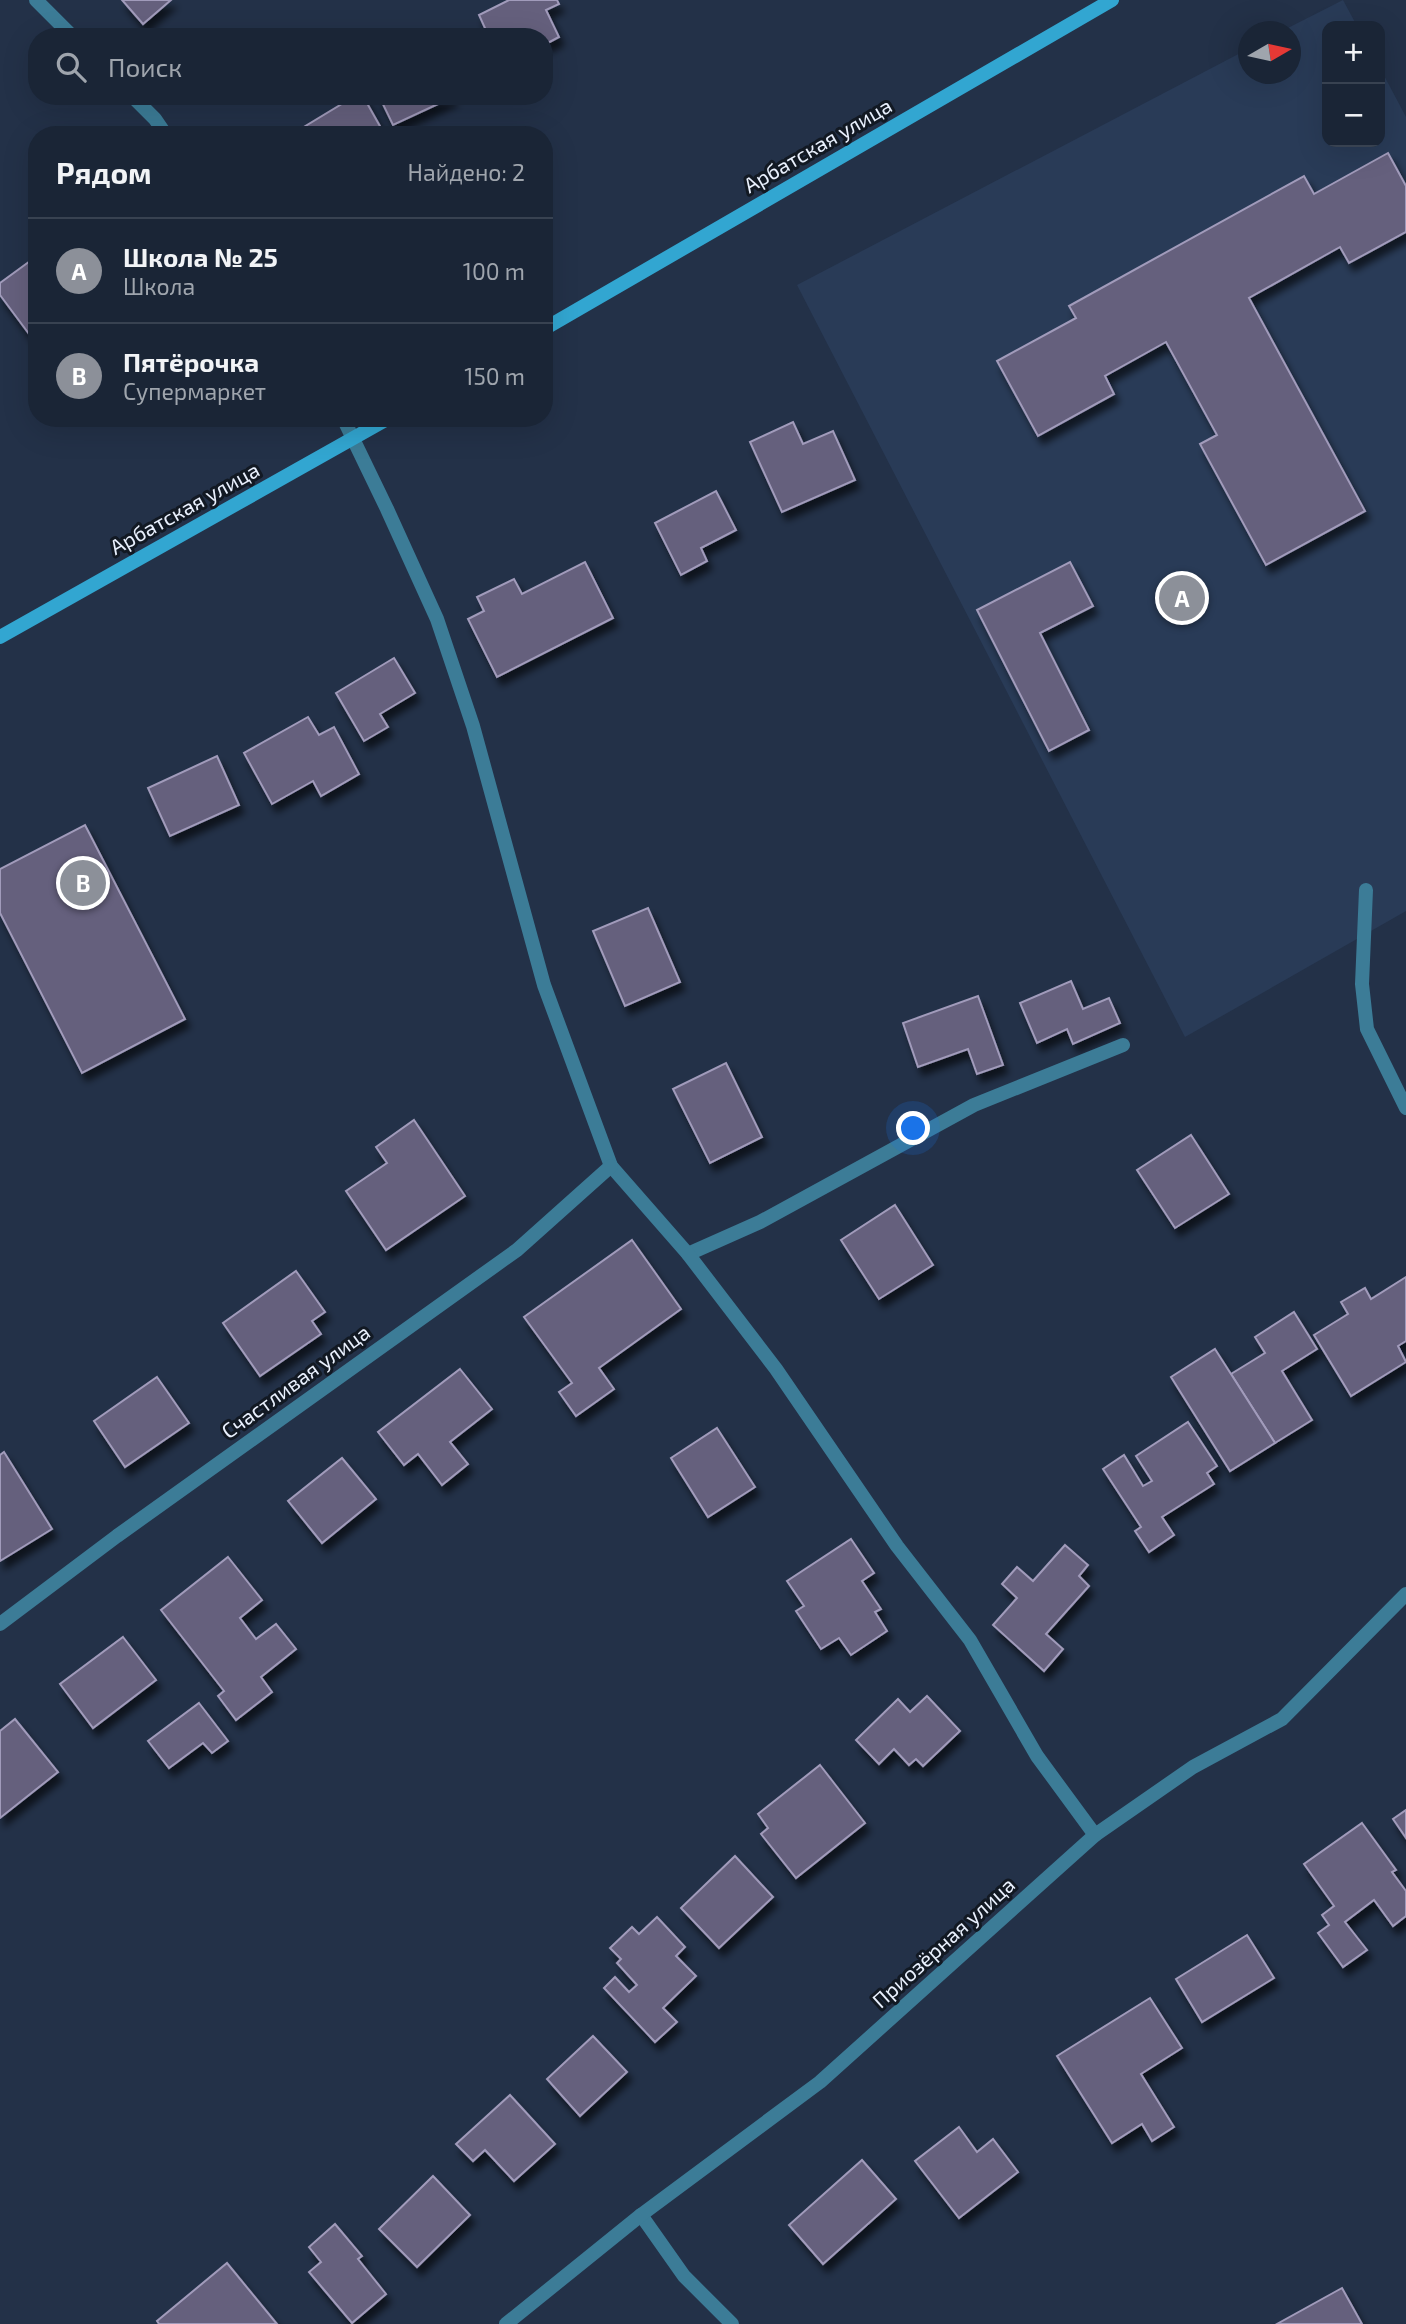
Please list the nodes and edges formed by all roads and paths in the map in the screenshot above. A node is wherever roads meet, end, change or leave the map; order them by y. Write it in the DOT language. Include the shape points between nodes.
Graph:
graph roads {
  1 [pos="36,0"];
  2 [pos="1112,0"];
  3 [pos="64,28"];
  4 [pos="141,105"];
  5 [pos="160,126"];
  6 [pos="553,324"];
  7 [pos="348,427"];
  8 [pos="374,427"];
  9 [pos="354,439"];
  10 [pos="0,637"];
  11 [pos="1366,890"];
  12 [pos="1124,1045"];
  13 [pos="1406,1108"];
  14 [pos="611,1166"];
  15 [pos="688,1254"];
  16 [pos="1406,1594"];
  17 [pos="0,1624"];
  18 [pos="1096,1835"];
  19 [pos="641,2215"];
  20 [pos="506,2324"];
  21 [pos="732,2324"];
  1 -- 3 [label="street"];
  2 -- 6 [label="main road, Арбатская улица"];
  4 -- 5 [label="street"];
  7 -- 9 [label="street"];
  8 -- 9 [label="main road, Арбатская улица"];
  9 -- 10 [label="main road, Арбатская улица"];
  9 -- 14 [label="street" via="437,620 473,726 544,985"];
  11 -- 13 [label="street" via="1362,984 1367,1028"];
  12 -- 15 [label="street" via="974,1105 760,1222"];
  14 -- 15 [label="street"];
  14 -- 17 [label="street, Счастливая улица" via="517,1250"];
  15 -- 18 [label="street" via="970,1640 1037,1756"];
  16 -- 18 [label="street, Приозёрная улица" via="1282,1719 1193,1767"];
  18 -- 19 [label="street, Приозёрная улица" via="820,2082"];
  19 -- 20 [label="street, Приозёрная улица"];
  19 -- 21 [label="street" via="684,2276"];
}
